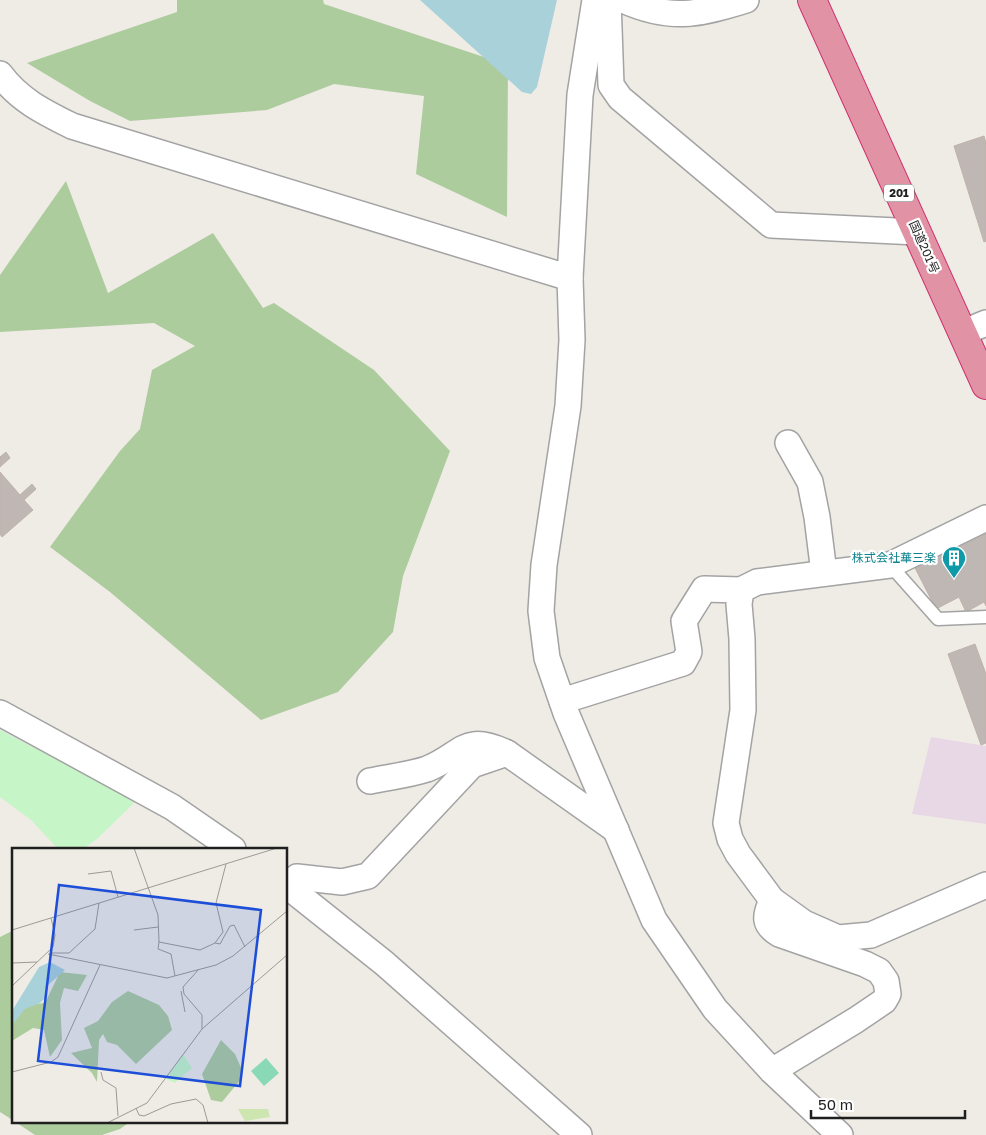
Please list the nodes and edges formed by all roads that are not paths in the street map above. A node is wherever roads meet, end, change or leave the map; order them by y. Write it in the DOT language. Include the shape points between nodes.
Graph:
graph roads {
  1 [pos="595,0"];
  2 [pos="608,0"];
  3 [pos="623,0"];
  4 [pos="746,0"];
  5 [pos="812,0"];
  6 [pos="0,74"];
  7 [pos="917,232"];
  8 [pos="570,278"];
  9 [pos="974,328"];
  10 [pos="986,385"];
  11 [pos="788,443"];
  12 [pos="986,518"];
  13 [pos="890,564"];
  14 [pos="824,573"];
  15 [pos="741,590"];
  16 [pos="986,617"];
  17 [pos="562,701"];
  18 [pos="0,713"];
  19 [pos="507,753"];
  20 [pos="370,781"];
  21 [pos="616,830"];
  22 [pos="232,848"];
  23 [pos="986,885"];
  24 [pos="288,886"];
  25 [pos="772,900"];
  26 [pos="772,1071"];
  27 [pos="579,1135"];
  28 [pos="840,1135"];
  1 -- 8 [label="street" via="580,95"];
  2 -- 7 [label="street" via="611,85 620,98 771,225"];
  3 -- 4 [label="street" via="643,9 673,14 706,12"];
  5 -- 7 [label="highway, 国道201号 / 201"];
  6 -- 8 [label="street" via="15,93 72,126"];
  7 -- 9 [label="highway, 国道201号 / 201"];
  8 -- 17 [label="street" via="572,340 568,406 544,565 541,611 547,658"];
  9 -- 10 [label="highway, 国道201号 / 201"];
  11 -- 14 [label="street" via="810,482"];
  12 -- 13 [label="street"];
  13 -- 14 [label="street"];
  13 -- 16 [label="lane" via="938,619"];
  14 -- 15 [label="street" via="757,582"];
  15 -- 17 [label="street" via="704,589 684,621 689,652 683,663"];
  15 -- 25 [label="street" via="743,710 726,823 738,854"];
  17 -- 21 [label="street"];
  18 -- 22 [label="street" via="172,807"];
  19 -- 20 [label="street" via="490,745 464,746 434,766"];
  19 -- 21 [label="street"];
  19 -- 24 [label="street" via="472,765 368,876 342,882 297,877"];
  21 -- 26 [label="street" via="654,920 678,958 715,1009"];
  23 -- 25 [label="street" via="872,935 838,938 804,924"];
  24 -- 27 [label="street" via="384,963"];
  25 -- 26 [label="street" via="765,916 771,929 879,971 886,981 888,994 856,1020"];
  26 -- 28 [label="street"];
}
